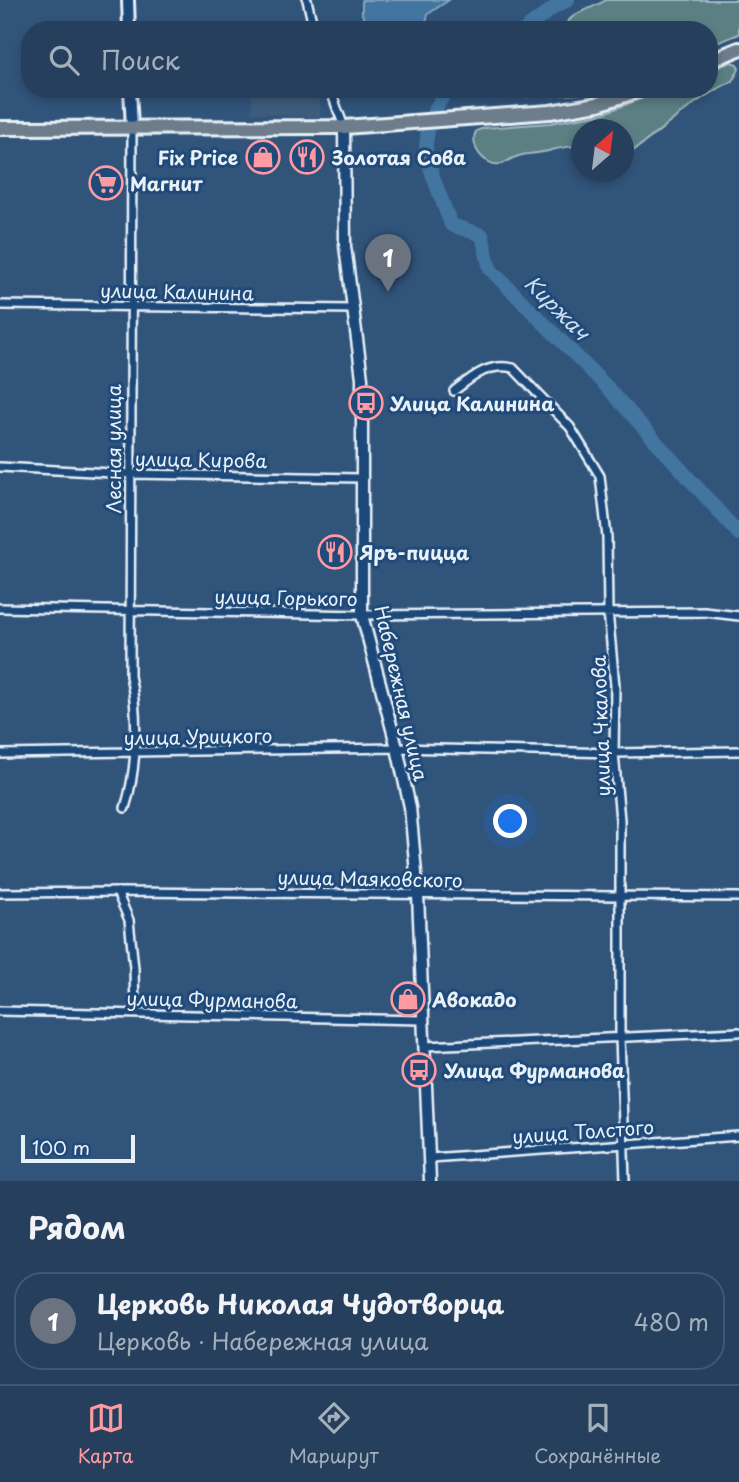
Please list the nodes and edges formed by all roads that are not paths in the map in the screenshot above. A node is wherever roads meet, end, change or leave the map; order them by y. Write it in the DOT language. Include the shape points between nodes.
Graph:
graph roads {
  1 [pos="128,0"];
  2 [pos="307,0"];
  3 [pos="129,21"];
  4 [pos="312,21"];
  5 [pos="739,49"];
  6 [pos="718,57"];
  7 [pos="131,98"];
  8 [pos="333,98"];
  9 [pos="616,98"];
  10 [pos="344,127"];
  11 [pos="0,128"];
  12 [pos="132,128"];
  13 [pos="0,305"];
  14 [pos="131,306"];
  15 [pos="353,309"];
  16 [pos="454,391"];
  17 [pos="0,467"];
  18 [pos="131,474"];
  19 [pos="360,478"];
  20 [pos="0,608"];
  21 [pos="131,610"];
  22 [pos="608,611"];
  23 [pos="362,615"];
  24 [pos="739,616"];
  25 [pos="397,748"];
  26 [pos="739,751"];
  27 [pos="134,753"];
  28 [pos="614,753"];
  29 [pos="0,754"];
  30 [pos="125,808"];
  31 [pos="117,892"];
  32 [pos="0,893"];
  33 [pos="418,895"];
  34 [pos="622,896"];
  35 [pos="739,897"];
  36 [pos="0,1011"];
  37 [pos="135,1013"];
  38 [pos="423,1020"];
  39 [pos="739,1032"];
  40 [pos="620,1037"];
  41 [pos="425,1046"];
  42 [pos="739,1136"];
  43 [pos="622,1144"];
  44 [pos="429,1158"];
  45 [pos="429,1181"];
  46 [pos="625,1181"];
  1 -- 3 [label="main road"];
  2 -- 4 [label="street"];
  5 -- 6 [label="main road"];
  7 -- 12 [label="main road, Лесная улица"];
  8 -- 10 [label="street, Набережная улица"];
  9 -- 10 [label="main road" via="562,110"];
  10 -- 12 [label="main road"];
  10 -- 15 [label="street, Набережная улица" via="345,246"];
  11 -- 12 [label="main road"];
  12 -- 14 [label="street, Лесная улица"];
  13 -- 14 [label="street, улица Калинина"];
  14 -- 15 [label="street, улица Калинина"];
  14 -- 18 [label="street, Лесная улица"];
  15 -- 19 [label="street, Набережная улица" via="362,378"];
  16 -- 22 [label="street, улица Чкалова" via="480,372 513,368 570,427 600,476"];
  17 -- 18 [label="street, улица Кирова"];
  18 -- 19 [label="street, улица Кирова"];
  18 -- 21 [label="street, Лесная улица"];
  19 -- 23 [label="street, Набережная улица"];
  20 -- 21 [label="street, улица Горького"];
  21 -- 23 [label="street, улица Горького"];
  21 -- 27 [label="street, Лесная улица"];
  22 -- 23 [label="street, улица Горького"];
  22 -- 24 [label="street, улица Горького"];
  22 -- 28 [label="street, улица Чкалова" via="615,686"];
  23 -- 25 [label="street, Набережная улица"];
  25 -- 27 [label="street, улица Урицкого"];
  25 -- 28 [label="street, улица Урицкого"];
  25 -- 33 [label="street, Набережная улица" via="410,807"];
  26 -- 28 [label="street, улица Урицкого"];
  27 -- 29 [label="street, улица Урицкого"];
  27 -- 30 [label="street, Лесная улица"];
  28 -- 34 [label="street, улица Чкалова"];
  31 -- 32 [label="street, улица Маяковского"];
  31 -- 33 [label="street, улица Маяковского"];
  31 -- 37 [label="street" via="129,920"];
  33 -- 34 [label="street, улица Маяковского"];
  33 -- 38 [label="street, Набережная улица"];
  34 -- 35 [label="street, улица Маяковского"];
  34 -- 40 [label="street, улица Чкалова"];
  36 -- 37 [label="street, улица Фурманова"];
  37 -- 38 [label="street, улица Фурманова"];
  38 -- 41 [label="street, Набережная улица"];
  39 -- 40 [label="street"];
  40 -- 41 [label="street"];
  40 -- 43 [label="street, улица Чкалова"];
  41 -- 44 [label="street, Набережная улица"];
  42 -- 43 [label="street, улица Толстого"];
  43 -- 44 [label="street, улица Толстого"];
  43 -- 46 [label="street, улица Чкалова"];
  44 -- 45 [label="street, Набережная улица"];
}
